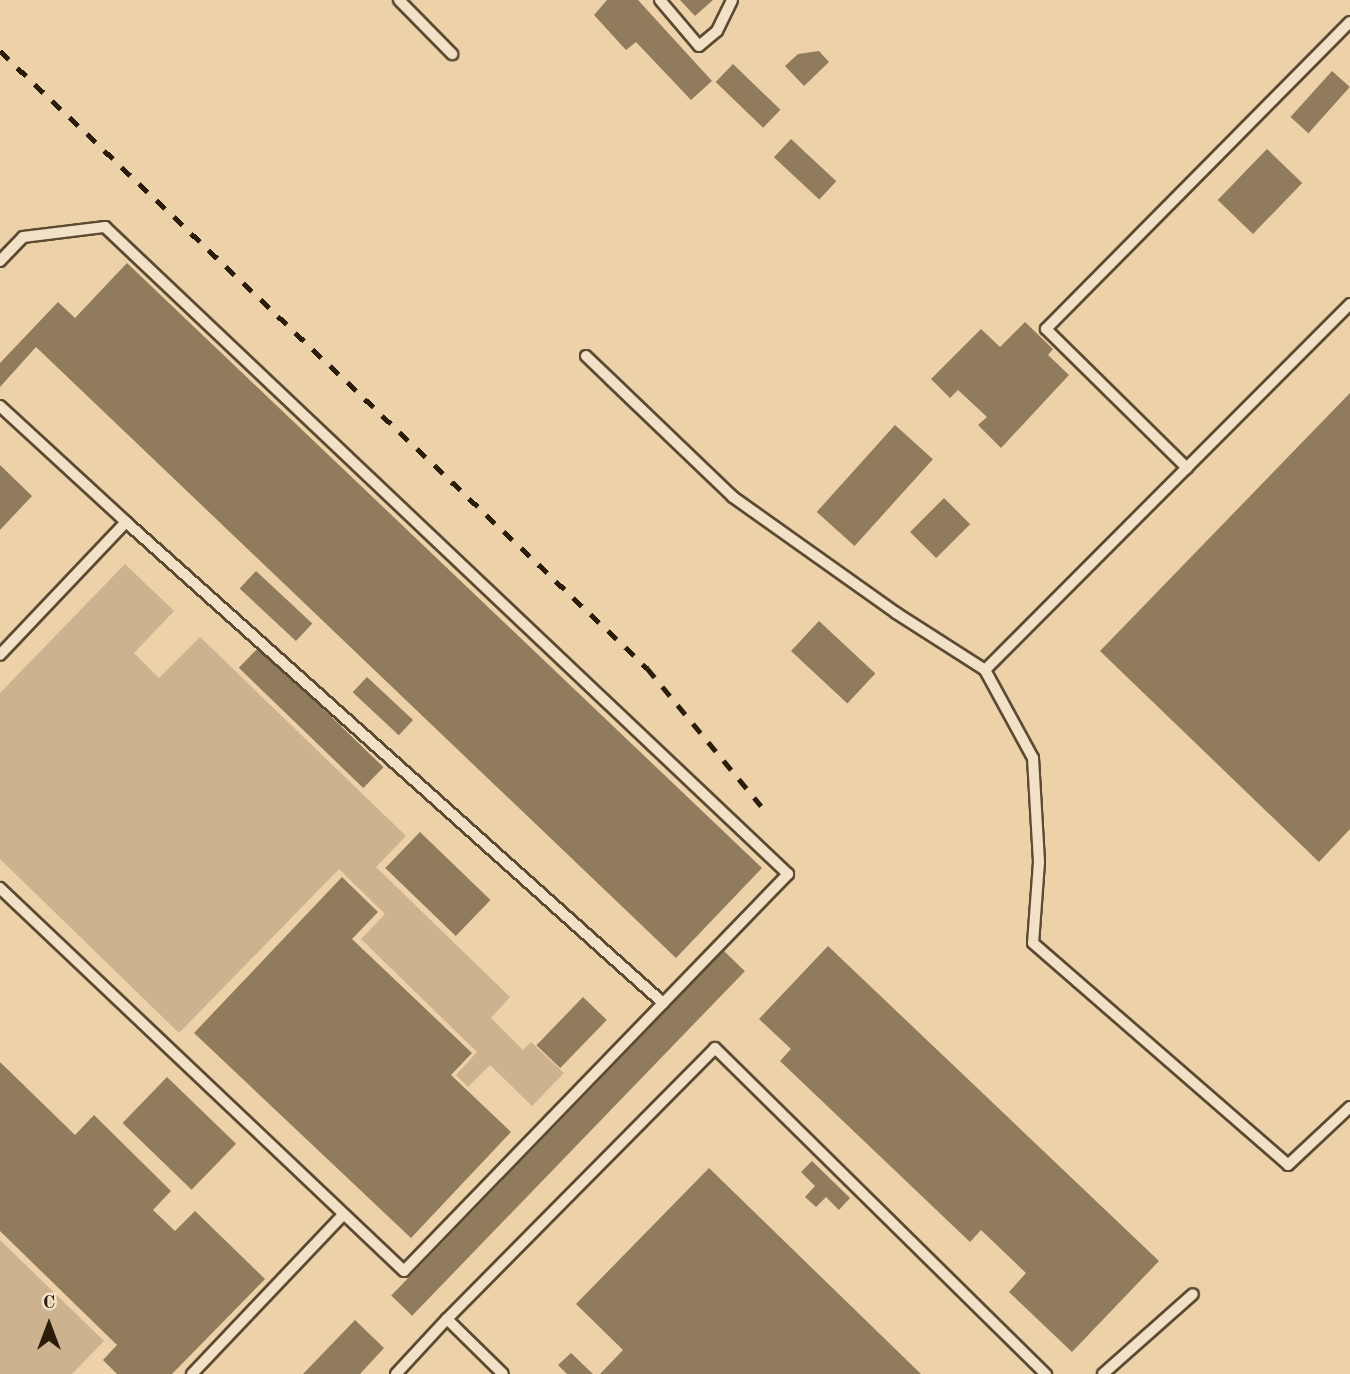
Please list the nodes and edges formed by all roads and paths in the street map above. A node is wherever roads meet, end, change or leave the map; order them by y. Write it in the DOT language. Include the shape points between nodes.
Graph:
graph roads {
  1 [pos="400,0"];
  2 [pos="660,0"];
  3 [pos="732,0"];
  4 [pos="1350,22"];
  5 [pos="452,54"];
  6 [pos="0,261"];
  7 [pos="1350,304"];
  8 [pos="586,356"];
  9 [pos="0,406"];
  10 [pos="1187,468"];
  11 [pos="126,522"];
  12 [pos="0,655"];
  13 [pos="985,670"];
  14 [pos="0,888"];
  15 [pos="663,1003"];
  16 [pos="1350,1107"];
  17 [pos="343,1215"];
  18 [pos="1193,1294"];
  19 [pos="447,1319"];
  20 [pos="192,1374"];
  21 [pos="396,1374"];
  22 [pos="503,1374"];
  23 [pos="1046,1374"];
  24 [pos="1103,1374"];
  1 -- 5 [label="lane"];
  2 -- 3 [label="lane" via="699,46 717,31"];
  4 -- 10 [label="lane" via="1046,328"];
  6 -- 15 [label="lane" via="23,237 105,227 788,873"];
  7 -- 10 [label="lane"];
  8 -- 13 [label="lane" via="733,497"];
  9 -- 11 [label="lane"];
  10 -- 13 [label="lane"];
  11 -- 12 [label="lane"];
  11 -- 15 [label="lane"];
  13 -- 16 [label="lane" via="1033,758 1039,862 1033,943 1288,1166"];
  14 -- 17 [label="lane"];
  15 -- 17 [label="lane" via="404,1271"];
  17 -- 20 [label="lane"];
  18 -- 24 [label="lane"];
  19 -- 21 [label="lane"];
  19 -- 22 [label="lane"];
  19 -- 23 [label="lane" via="715,1048"];
}
